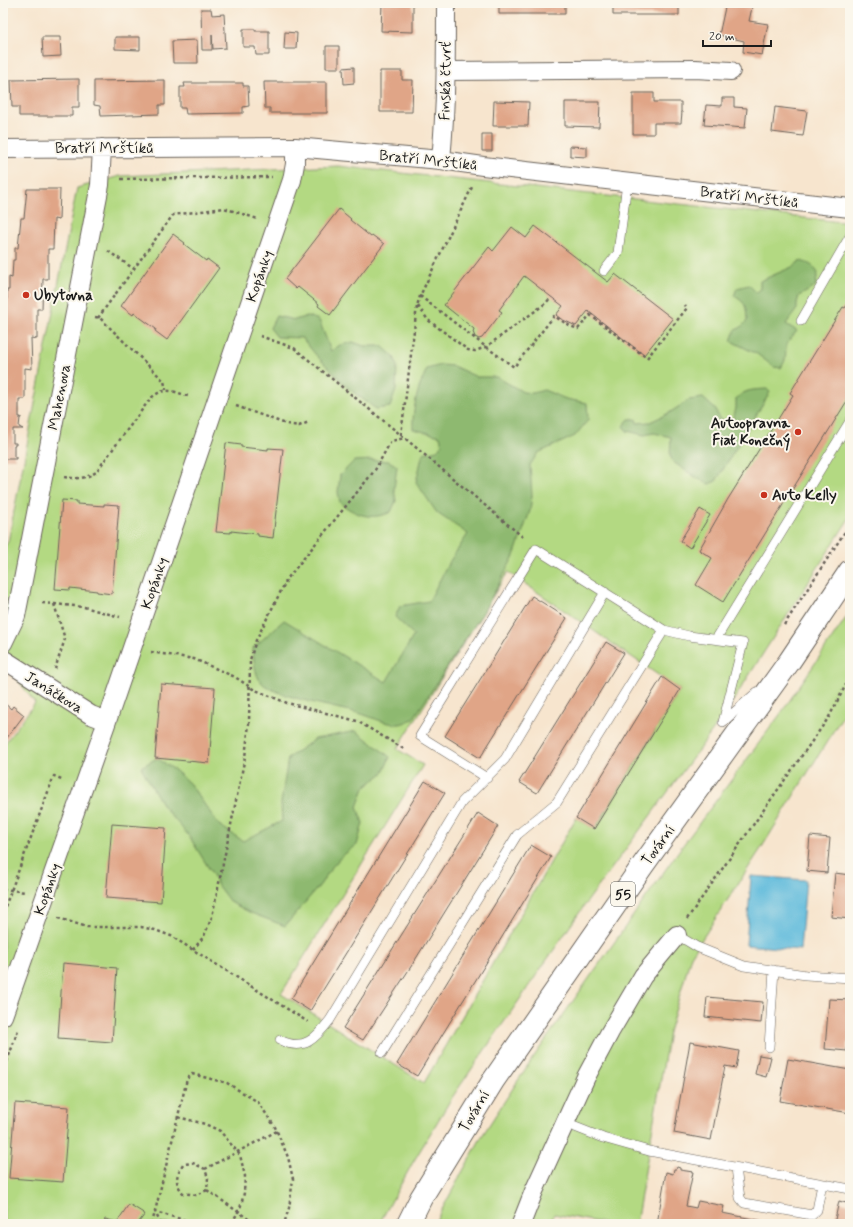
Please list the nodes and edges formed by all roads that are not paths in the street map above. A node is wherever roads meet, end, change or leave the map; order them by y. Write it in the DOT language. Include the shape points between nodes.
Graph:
graph roads {
  1 [pos="446,3"];
  2 [pos="446,71"];
  3 [pos="731,71"];
  4 [pos="295,147"];
  5 [pos="102,148"];
  6 [pos="3,149"];
  7 [pos="441,160"];
  8 [pos="627,183"];
  9 [pos="850,208"];
  10 [pos="850,236"];
  11 [pos="604,271"];
  12 [pos="801,321"];
  13 [pos="850,421"];
  14 [pos="850,570"];
  15 [pos="605,592"];
  16 [pos="664,630"];
  17 [pos="716,639"];
  18 [pos="3,643"];
  19 [pos="3,659"];
  20 [pos="789,662"];
  21 [pos="107,721"];
  22 [pos="487,778"];
  23 [pos="677,935"];
  24 [pos="774,970"];
  25 [pos="850,978"];
  26 [pos="8,986"];
  27 [pos="3,1016"];
  28 [pos="280,1040"];
  29 [pos="769,1048"];
  30 [pos="382,1053"];
  31 [pos="565,1123"];
  32 [pos="736,1168"];
  33 [pos="822,1184"];
  34 [pos="850,1189"];
  35 [pos="408,1224"];
  36 [pos="522,1224"];
  1 -- 2 [label="street, Finská čtvrť"];
  2 -- 3 [label="street"];
  2 -- 7 [label="street, Finská čtvrť"];
  4 -- 5 [label="street, Bratří Mrštíků"];
  4 -- 7 [label="street, Bratří Mrštíků"];
  4 -- 21 [label="street, Kopánky" via="292,180"];
  5 -- 6 [label="street, Bratří Mrštíků"];
  5 -- 18 [label="street, Mahenova" via="100,180 90,237 16,616"];
  7 -- 8 [label="street, Bratří Mrštíků"];
  8 -- 9 [label="street, Bratří Mrštíků"];
  8 -- 11 [label="lane" via="618,253"];
  10 -- 12 [label="lane"];
  13 -- 17 [label="lane"];
  14 -- 20 [label="main road, Tovární / 55"];
  15 -- 16 [label="lane"];
  15 -- 22 [label="lane" via="505,759"];
  15 -- 22 [label="lane" via="536,549 420,736"];
  16 -- 17 [label="lane"];
  16 -- 30 [label="lane" via="557,802 517,835"];
  17 -- 20 [label="lane" via="743,643 724,722"];
  19 -- 21 [label="street, Janáčkova" via="91,715"];
  20 -- 35 [label="main road, Tovární / 55" via="492,1081"];
  21 -- 26 [label="street, Kopánky"];
  22 -- 28 [label="lane" via="462,802 319,1035 300,1044"];
  23 -- 24 [label="lane" via="697,947 744,966"];
  23 -- 31 [label="street" via="643,976 586,1076"];
  24 -- 25 [label="lane"];
  24 -- 29 [label="lane"];
  26 -- 27 [label="street, Kopánky"];
  31 -- 32 [label="lane" via="603,1138 649,1151"];
  31 -- 36 [label="street"];
  32 -- 33 [label="lane"];
  32 -- 33 [label="lane" via="740,1198 744,1203 812,1215 817,1210"];
  33 -- 34 [label="lane"];
}
